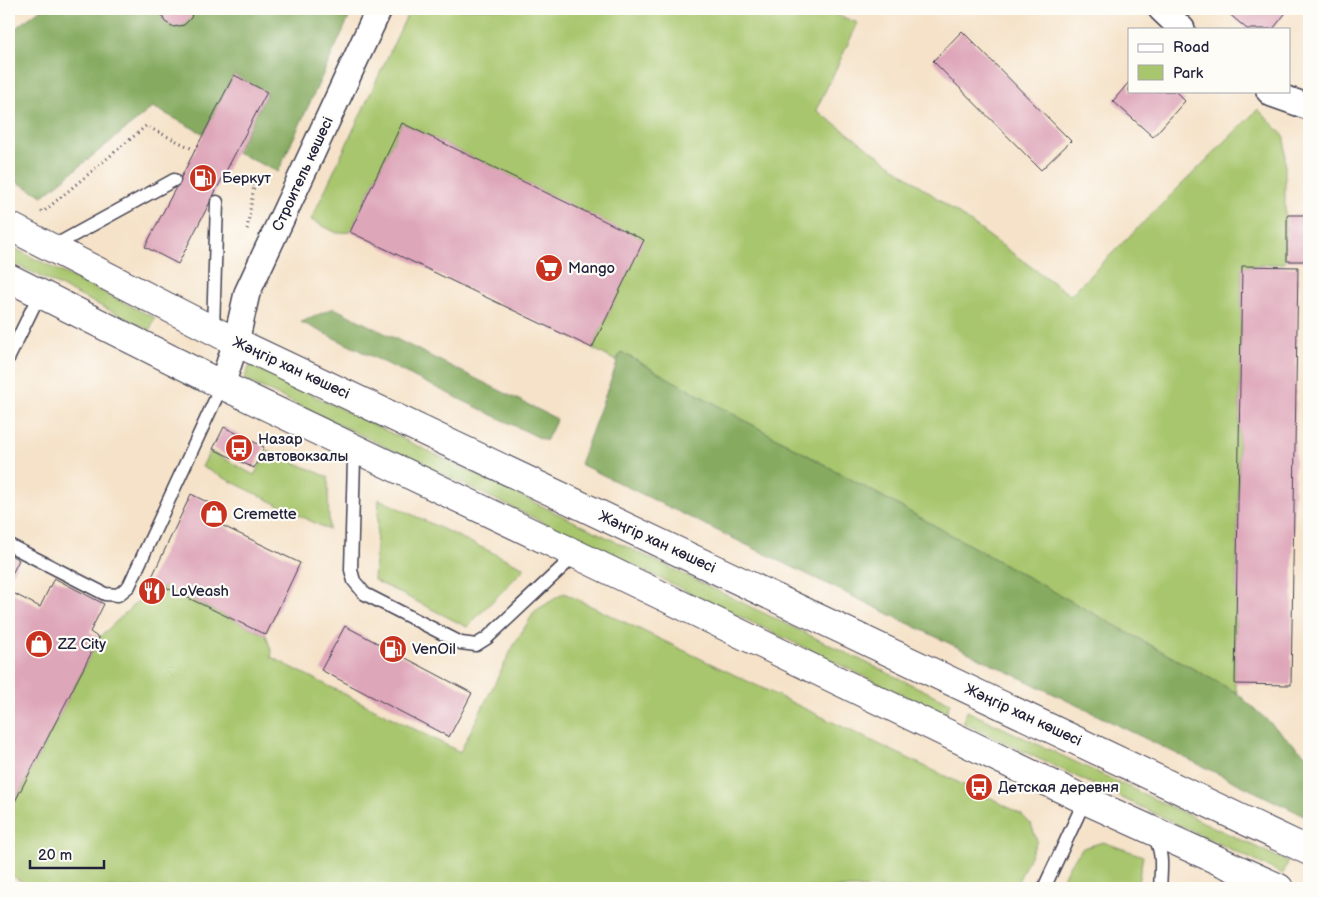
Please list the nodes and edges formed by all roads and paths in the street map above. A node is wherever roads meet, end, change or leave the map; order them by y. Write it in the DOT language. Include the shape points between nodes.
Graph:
graph roads {
  1 [pos="379,9"];
  2 [pos="1161,9"];
  3 [pos="1181,28"];
  4 [pos="1270,92"];
  5 [pos="1309,107"];
  6 [pos="195,150"];
  7 [pos="226,171"];
  8 [pos="174,180"];
  9 [pos="9,195"];
  10 [pos="17,200"];
  11 [pos="217,202"];
  12 [pos="34,208"];
  13 [pos="9,226"];
  14 [pos="247,232"];
  15 [pos="51,248"];
  16 [pos="9,278"];
  17 [pos="40,293"];
  18 [pos="224,336"];
  19 [pos="9,357"];
  20 [pos="222,385"];
  21 [pos="341,442"];
  22 [pos="9,545"];
  23 [pos="586,559"];
  24 [pos="1085,800"];
  25 [pos="1137,823"];
  26 [pos="1309,851"];
  27 [pos="1044,888"];
  28 [pos="1160,888"];
  29 [pos="1279,888"];
  1 -- 18 [label="street, Строитель көшесі"];
  2 -- 3 [label="street"];
  4 -- 5 [label="street"];
  6 -- 12 [label="path" via="146,126 43,212"];
  7 -- 14 [label="path" via="254,185"];
  8 -- 15 [label="lane"];
  9 -- 10 [label="path"];
  11 -- 18 [label="lane"];
  13 -- 15 [label="main road, Жәңгір хан көшесі"];
  15 -- 18 [label="main road, Жәңгір хан көшесі"];
  16 -- 17 [label="main road"];
  17 -- 19 [label="lane"];
  17 -- 20 [label="main road"];
  18 -- 20 [label="street, Строитель көшесі"];
  18 -- 26 [label="main road, Жәңгір хан көшесі"];
  20 -- 21 [label="main road"];
  20 -- 22 [label="lane" via="129,586 118,595 105,594"];
  21 -- 23 [label="main road"];
  21 -- 23 [label="lane" via="354,459 351,570 354,581 365,594 461,643 476,645 570,559"];
  23 -- 24 [label="main road"];
  24 -- 25 [label="main road"];
  24 -- 27 [label="lane"];
  25 -- 28 [label="lane" via="1152,834 1159,847 1162,857"];
  25 -- 29 [label="main road"];
}
